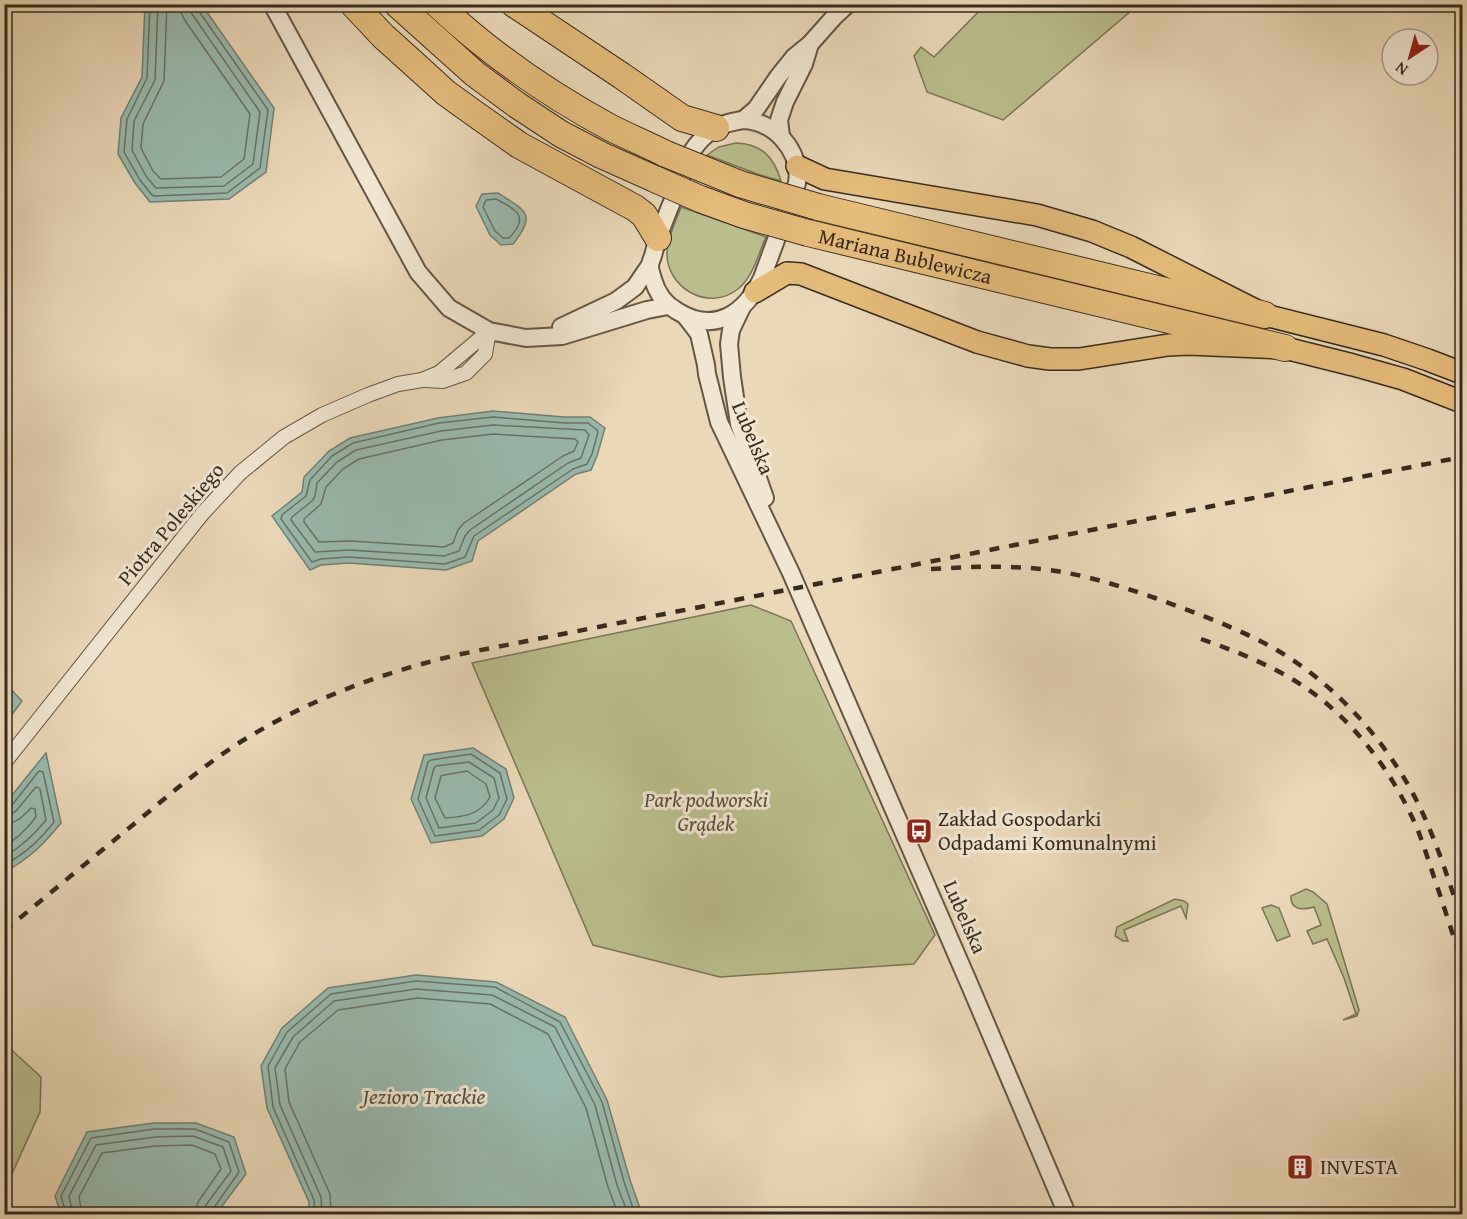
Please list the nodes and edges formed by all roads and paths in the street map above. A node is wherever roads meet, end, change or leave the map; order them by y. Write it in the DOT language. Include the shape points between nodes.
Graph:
graph roads {
  1 [pos="272,4"];
  2 [pos="353,4"];
  3 [pos="397,4"];
  4 [pos="437,4"];
  5 [pos="514,4"];
  6 [pos="848,4"];
  7 [pos="810,44"];
  8 [pos="743,120"];
  9 [pos="716,128"];
  10 [pos="781,136"];
  11 [pos="797,166"];
  12 [pos="657,238"];
  13 [pos="650,265"];
  14 [pos="749,300"];
  15 [pos="669,306"];
  16 [pos="1265,315"];
  17 [pos="686,317"];
  18 [pos="489,331"];
  19 [pos="1285,348"];
  20 [pos="1462,373"];
  21 [pos="1462,402"];
  22 [pos="791,573"];
  23 [pos="4,763"];
  24 [pos="1067,1215"];
  1 -- 18 [label="street" via="418,272 449,308"];
  2 -- 12 [label="highway" via="446,93 519,145 635,208 644,215"];
  3 -- 19 [label="highway, Mariana Bublewicza, bridge" via="475,74 561,134 700,199 808,232"];
  4 -- 16 [label="highway, Mariana Bublewicza, bridge" via="507,63 555,95 613,129 740,184 818,207"];
  5 -- 9 [label="highway" via="682,118"];
  6 -- 7 [label="street"];
  7 -- 8 [label="street" via="794,57 756,109"];
  7 -- 10 [label="street" via="779,120"];
  8 -- 9 [label="street"];
  8 -- 10 [label="street" via="753,120"];
  9 -- 12 [label="street" via="689,158"];
  10 -- 11 [label="street"];
  11 -- 14 [label="street" via="794,193"];
  11 -- 16 [label="main road" via="825,179 1037,215 1092,231"];
  12 -- 13 [label="street"];
  13 -- 15 [label="street" via="658,293"];
  13 -- 18 [label="street" via="635,287 616,301 551,331"];
  14 -- 17 [label="street" via="716,320 703,322"];
  14 -- 19 [label="main road" via="787,273 801,274 977,342 1039,357 1079,359 1188,344"];
  14 -- 22 [label="street, Lubelska" via="731,330 729,344 739,424"];
  15 -- 17 [label="street"];
  15 -- 18 [label="street" via="562,336 526,338"];
  16 -- 20 [label="main road, Mariana Bublewicza" via="1384,345"];
  17 -- 22 [label="street, Lubelska" via="699,334 719,423"];
  18 -- 23 [label="street, Piotra Poleskiego" via="439,373 398,384 322,415 284,437 240,473 202,514"];
  19 -- 21 [label="main road, Mariana Bublewicza" via="1403,379"];
  22 -- 24 [label="street, Lubelska"];
}
